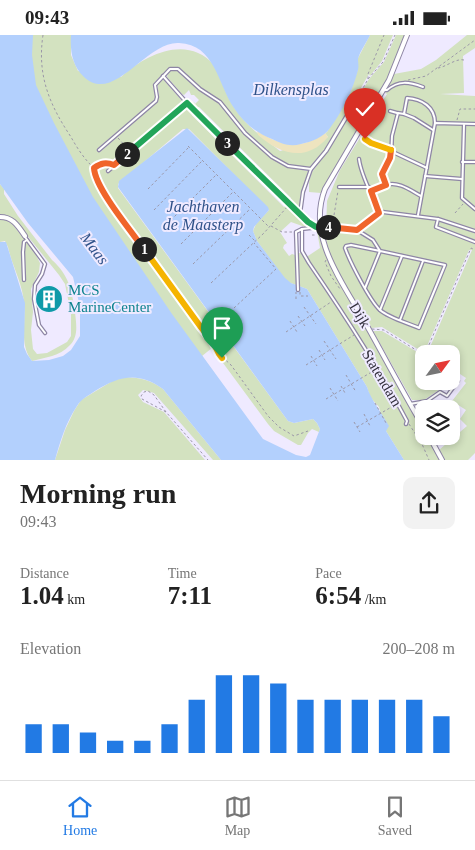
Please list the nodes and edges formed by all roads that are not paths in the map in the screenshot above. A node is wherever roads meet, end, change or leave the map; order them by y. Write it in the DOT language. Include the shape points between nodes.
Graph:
graph roads {
  1 [pos="407,35"];
  2 [pos="163,76"];
  3 [pos="423,87"];
  4 [pos="383,90"];
  5 [pos="360,94"];
  6 [pos="187,103"];
  7 [pos="390,111"];
  8 [pos="398,113"];
  9 [pos="404,113"];
  10 [pos="435,123"];
  11 [pos="464,124"];
  12 [pos="475,124"];
  13 [pos="433,130"];
  14 [pos="365,139"];
  15 [pos="99,150"];
  16 [pos="391,150"];
  17 [pos="359,159"];
  18 [pos="462,162"];
  19 [pos="475,163"];
  20 [pos="427,168"];
  21 [pos="311,169"];
  22 [pos="108,171"];
  23 [pos="425,176"];
  24 [pos="462,179"];
  25 [pos="386,185"];
  26 [pos="339,187"];
  27 [pos="369,187"];
  28 [pos="371,191"];
  29 [pos="421,196"];
  30 [pos="475,209"];
  31 [pos="379,213"];
  32 [pos="300,215"];
  33 [pos="418,215"];
  34 [pos="0,217"];
  35 [pos="438,219"];
  36 [pos="313,225"];
  37 [pos="321,227"];
  38 [pos="302,229"];
  39 [pos="357,230"];
  40 [pos="475,231"];
  41 [pos="26,238"];
  42 [pos="475,242"];
  43 [pos="380,251"];
  44 [pos="402,256"];
  45 [pos="423,261"];
  46 [pos="24,280"];
  47 [pos="365,288"];
  48 [pos="298,290"];
  49 [pos="380,311"];
  50 [pos="400,319"];
  51 [pos="45,333"];
  52 [pos="451,390"];
  53 [pos="410,404"];
  54 [pos="415,413"];
  55 [pos="406,422"];
  56 [pos="434,445"];
  57 [pos="442,460"];
  1 -- 4 [label="street"];
  2 -- 6 [label="lane"];
  2 -- 15 [label="lane" via="155,84 156,101"];
  2 -- 21 [label="lane" via="172,69 181,71 220,102 245,133 272,157 288,166"];
  3 -- 4 [label="lane" via="410,82 397,83"];
  4 -- 37 [label="street, Dijk" via="323,195"];
  5 -- 21 [label="street" via="326,151"];
  6 -- 22 [label="lane"];
  6 -- 32 [label="lane"];
  7 -- 8 [label="lane"];
  8 -- 9 [label="lane"];
  8 -- 16 [label="lane"];
  9 -- 10 [label="lane" via="408,98 417,99 429,106"];
  9 -- 13 [label="lane"];
  10 -- 11 [label="lane"];
  10 -- 13 [label="lane"];
  11 -- 12 [label="lane"];
  11 -- 18 [label="lane"];
  13 -- 20 [label="lane"];
  14 -- 16 [label="lane"];
  16 -- 20 [label="lane"];
  16 -- 25 [label="lane" via="382,174"];
  17 -- 27 [label="lane"];
  18 -- 19 [label="lane"];
  18 -- 24 [label="lane"];
  20 -- 23 [label="lane"];
  21 -- 32 [label="lane"];
  23 -- 24 [label="lane"];
  23 -- 29 [label="lane"];
  24 -- 30 [label="lane" via="462,198"];
  25 -- 28 [label="lane"];
  25 -- 29 [label="lane" via="400,185"];
  26 -- 27 [label="lane"];
  27 -- 28 [label="lane"];
  28 -- 31 [label="lane"];
  29 -- 33 [label="lane"];
  31 -- 33 [label="lane"];
  31 -- 39 [label="lane"];
  32 -- 36 [label="lane"];
  33 -- 35 [label="lane"];
  34 -- 41 [label="street" via="12,220"];
  35 -- 40 [label="lane"];
  35 -- 42 [label="lane" via="436,227"];
  36 -- 37 [label="lane"];
  36 -- 38 [label="lane" via="311,229"];
  37 -- 39 [label="lane"];
  37 -- 53 [label="street, Dijk" via="328,255 345,290"];
  38 -- 48 [label="lane" via="296,232"];
  38 -- 55 [label="lane, Statendam" via="302,251 356,334"];
  39 -- 43 [label="lane" via="373,240"];
  41 -- 46 [label="lane"];
  41 -- 51 [label="lane" via="45,264 35,285 34,299 39,325"];
  43 -- 44 [label="lane"];
  43 -- 47 [label="lane"];
  43 -- 47 [label="lane" via="351,245 344,249"];
  44 -- 45 [label="lane"];
  44 -- 49 [label="lane"];
  45 -- 50 [label="lane"];
  45 -- 50 [label="lane" via="445,265 419,328"];
  47 -- 49 [label="lane"];
  49 -- 50 [label="lane"];
  52 -- 53 [label="lane" via="447,396 440,392 428,401"];
  53 -- 54 [label="street, Dijk"];
  56 -- 57 [label="street"];
}
